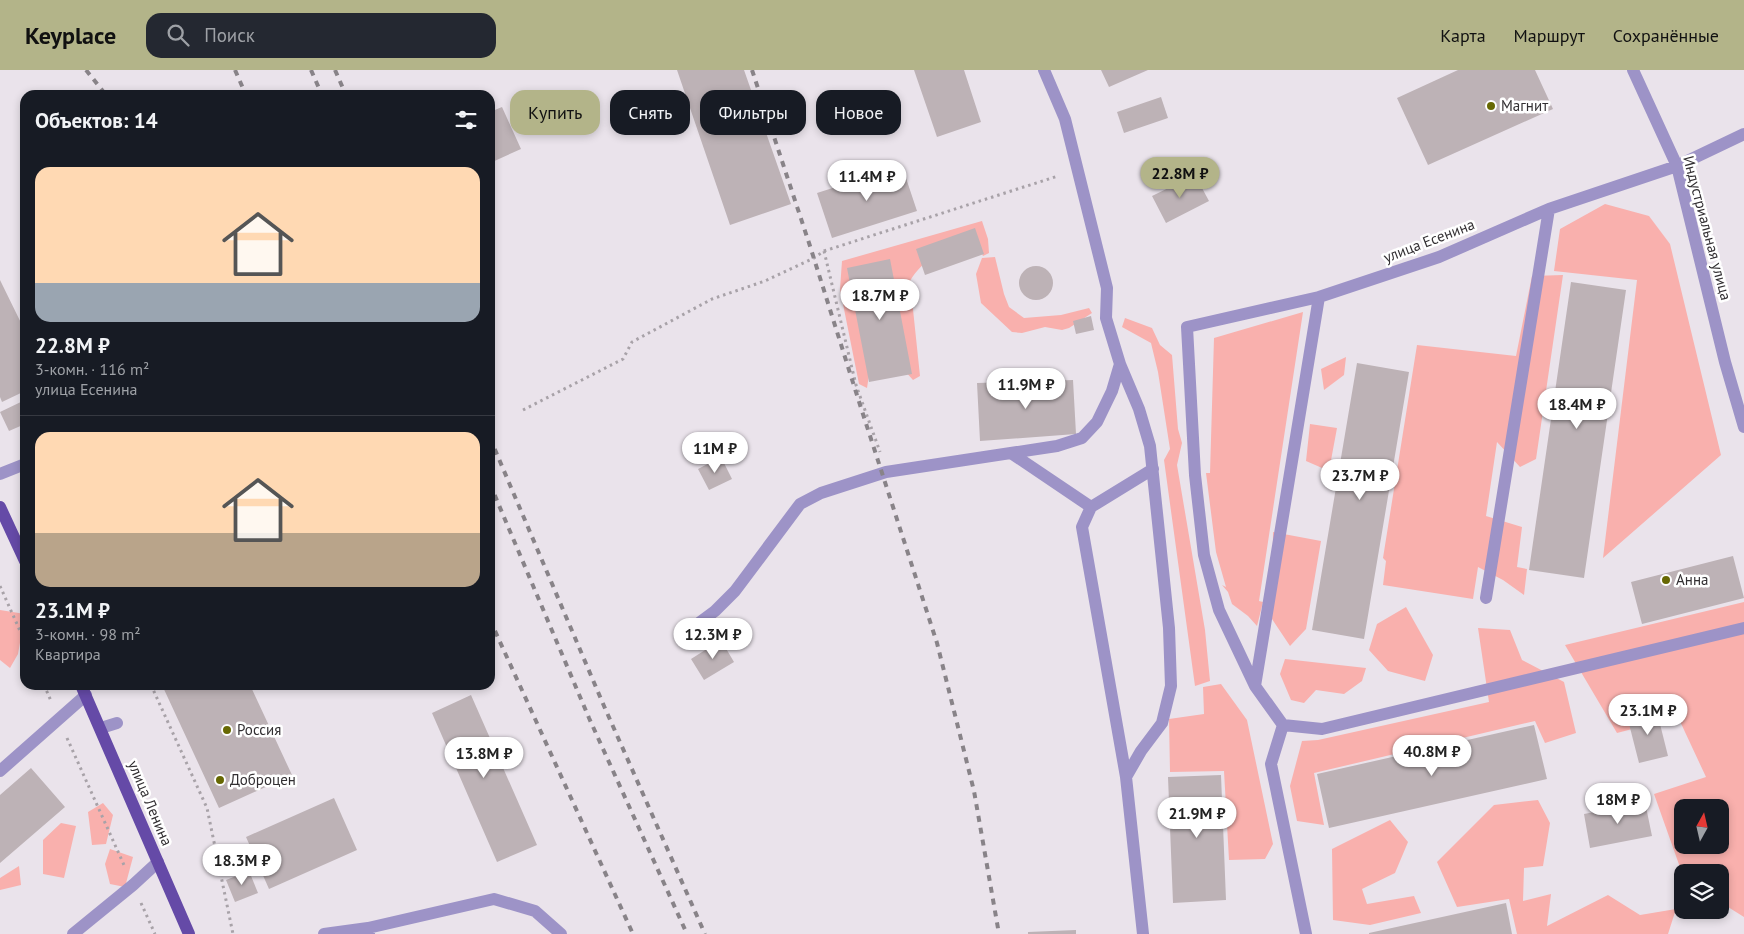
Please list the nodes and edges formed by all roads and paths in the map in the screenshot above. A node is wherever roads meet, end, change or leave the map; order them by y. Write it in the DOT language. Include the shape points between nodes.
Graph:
graph roads {
  1 [pos="1044,70"];
  2 [pos="1633,70"];
  3 [pos="1744,134"];
  4 [pos="1677,166"];
  5 [pos="1077,169"];
  6 [pos="1549,209"];
  7 [pos="824,251"];
  8 [pos="1319,297"];
  9 [pos="1120,364"];
  10 [pos="1739,394"];
  11 [pos="523,410"];
  12 [pos="1744,427"];
  13 [pos="1011,453"];
  14 [pos="20,466"];
  15 [pos="1153,469"];
  16 [pos="886,472"];
  17 [pos="0,474"];
  18 [pos="1091,507"];
  19 [pos="1,513"];
  20 [pos="20,551"];
  21 [pos="0,586"];
  22 [pos="1486,598"];
  23 [pos="1744,628"];
  24 [pos="20,631"];
  25 [pos="688,631"];
  26 [pos="1255,686"];
  27 [pos="46,690"];
  28 [pos="83,690"];
  29 [pos="154,690"];
  30 [pos="59,719"];
  31 [pos="117,722"];
  32 [pos="1283,725"];
  33 [pos="101,728"];
  34 [pos="0,771"];
  35 [pos="1126,777"];
  36 [pos="158,862"];
  37 [pos="133,885"];
  38 [pos="368,931"];
  39 [pos="73,934"];
  40 [pos="155,934"];
  41 [pos="190,934"];
  42 [pos="233,934"];
  43 [pos="324,934"];
  44 [pos="561,934"];
  45 [pos="1143,934"];
  46 [pos="1306,934"];
  1 -- 5 [label="street" via="1065,119"];
  2 -- 4 [label="street, Индустриальная улица"];
  3 -- 4 [label="street, улица Есенина"];
  4 -- 6 [label="street, улица Есенина"];
  4 -- 10 [label="street, Индустриальная улица" via="1725,362"];
  5 -- 7 [label="path"];
  5 -- 9 [label="street" via="1108,288 1106,318"];
  6 -- 8 [label="street, улица Есенина" via="1441,262"];
  6 -- 22 [label="street"];
  7 -- 11 [label="path" via="765,281 712,299 632,342 623,359"];
  7 -- 16 [label="path" via="856,385"];
  8 -- 26 [label="street"];
  8 -- 26 [label="street, улица Есенина" via="1187,327 1195,475 1204,555 1219,610"];
  9 -- 13 [label="street" via="1112,391 1097,422 1082,438 1057,446"];
  9 -- 15 [label="street" via="1139,409"];
  10 -- 12 [label="street, Индустриальная улица"];
  13 -- 16 [label="street"];
  13 -- 18 [label="street"];
  14 -- 17 [label="street"];
  15 -- 18 [label="street"];
  15 -- 35 [label="street" via="1169,628 1170,686 1162,723"];
  16 -- 25 [label="street" via="821,493 800,504 735,591"];
  18 -- 35 [label="street" via="1082,528"];
  19 -- 20 [label="main road"];
  21 -- 24 [label="path"];
  23 -- 32 [label="street" via="1322,730"];
  26 -- 32 [label="street"];
  27 -- 30 [label="path"];
  28 -- 30 [label="street"];
  28 -- 33 [label="main road, улица Ленина"];
  29 -- 42 [label="path" via="207,808"];
  30 -- 34 [label="street"];
  30 -- 37 [label="path"];
  31 -- 33 [label="street"];
  32 -- 46 [label="street" via="1271,764"];
  33 -- 36 [label="main road, улица Ленина"];
  35 -- 45 [label="street"];
  36 -- 37 [label="street"];
  36 -- 41 [label="main road, улица Ленина"];
  37 -- 39 [label="street"];
  37 -- 40 [label="path"];
  38 -- 43 [label="street"];
  38 -- 44 [label="street" via="494,899 535,911"];
}
